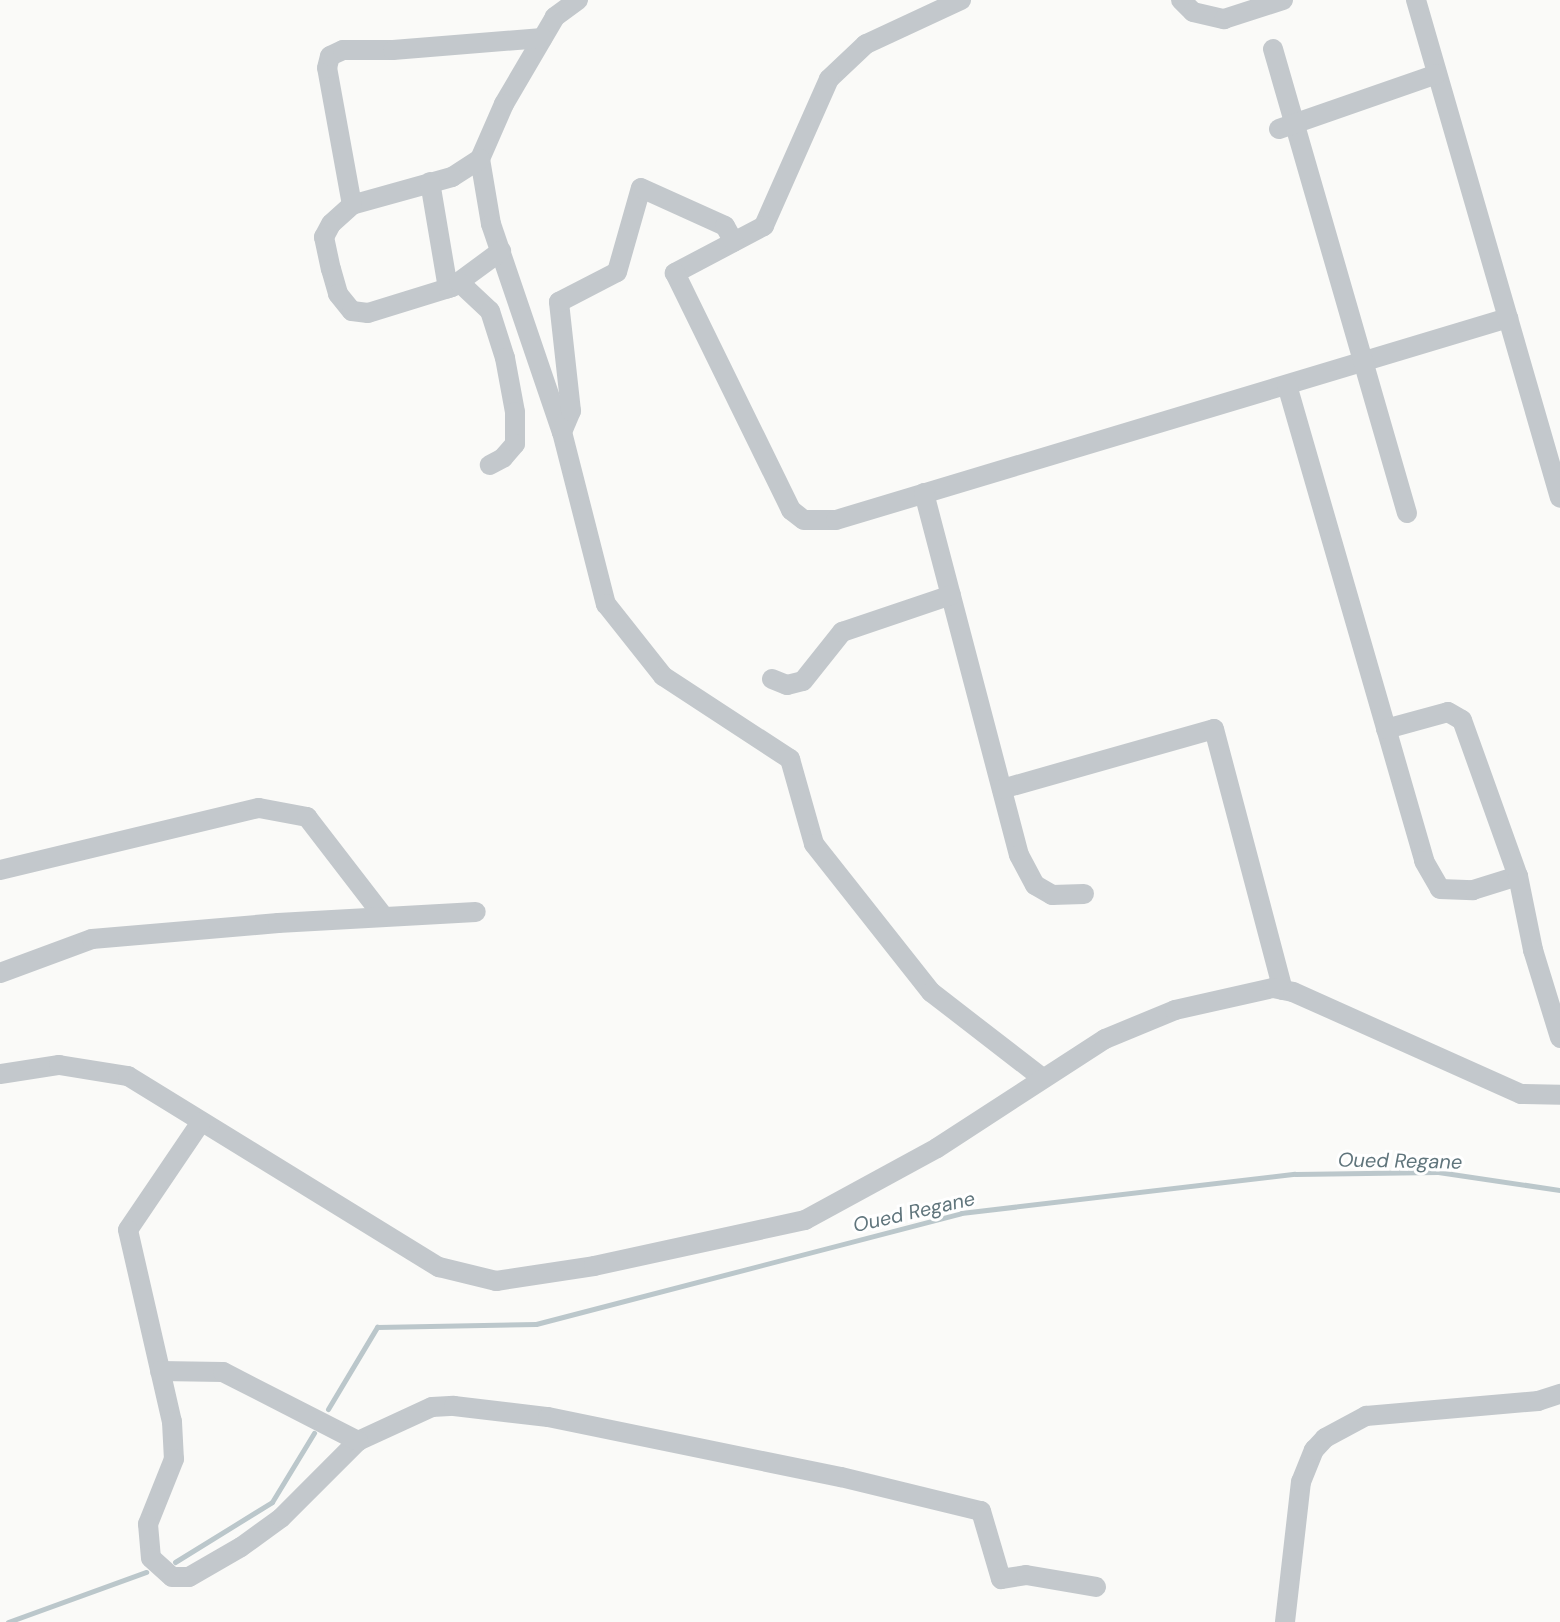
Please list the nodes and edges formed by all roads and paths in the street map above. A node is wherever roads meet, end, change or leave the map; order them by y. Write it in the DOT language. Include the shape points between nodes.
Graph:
graph roads {
  1 [pos="578,0"];
  2 [pos="961,0"];
  3 [pos="1181,0"];
  4 [pos="1283,0"];
  5 [pos="1416,0"];
  6 [pos="543,38"];
  7 [pos="1274,49"];
  8 [pos="1437,74"];
  9 [pos="1287,126"];
  10 [pos="480,159"];
  11 [pos="430,182"];
  12 [pos="352,205"];
  13 [pos="734,242"];
  14 [pos="501,251"];
  15 [pos="454,285"];
  16 [pos="1508,318"];
  17 [pos="1365,361"];
  18 [pos="1287,384"];
  19 [pos="562,432"];
  20 [pos="489,465"];
  21 [pos="924,493"];
  22 [pos="1560,498"];
  23 [pos="1407,513"];
  24 [pos="951,595"];
  25 [pos="772,679"];
  26 [pos="1386,729"];
  27 [pos="1002,789"];
  28 [pos="0,870"];
  29 [pos="1518,876"];
  30 [pos="1084,894"];
  31 [pos="476,912"];
  32 [pos="384,917"];
  33 [pos="0,973"];
  34 [pos="1283,990"];
  35 [pos="1560,1038"];
  36 [pos="1,1075"];
  37 [pos="1041,1077"];
  38 [pos="1560,1095"];
  39 [pos="201,1122"];
  40 [pos="160,1371"];
  41 [pos="1560,1394"];
  42 [pos="358,1441"];
  43 [pos="1096,1587"];
  44 [pos="1285,1622"];
  1 -- 6 [label="lane" via="555,17"];
  2 -- 13 [label="lane" via="867,44 829,80 764,226"];
  3 -- 4 [label="lane" via="1193,12 1224,19"];
  5 -- 8 [label="lane"];
  6 -- 10 [label="lane" via="504,104"];
  6 -- 12 [label="lane" via="343,50 330,56 327,68"];
  7 -- 9 [label="lane"];
  8 -- 9 [label="lane"];
  8 -- 16 [label="lane"];
  9 -- 17 [label="lane"];
  10 -- 11 [label="lane" via="452,177"];
  10 -- 14 [label="lane" via="491,224"];
  11 -- 12 [label="lane"];
  11 -- 15 [label="lane"];
  12 -- 15 [label="lane" via="331,224 324,237 338,294 352,311 368,313"];
  13 -- 19 [label="lane" via="725,226 640,188 617,272 559,302 572,411"];
  13 -- 21 [label="lane" via="675,273 791,510 804,520 836,520"];
  14 -- 15 [label="lane"];
  14 -- 19 [label="lane"];
  15 -- 20 [label="lane" via="490,311 506,358 515,412 515,444 503,458"];
  16 -- 17 [label="lane"];
  16 -- 22 [label="lane"];
  17 -- 18 [label="lane"];
  17 -- 23 [label="lane"];
  18 -- 21 [label="lane"];
  18 -- 26 [label="lane"];
  19 -- 37 [label="lane" via="606,604 663,676 790,759 814,844 931,992"];
  21 -- 24 [label="lane"];
  24 -- 25 [label="lane" via="842,632 803,681 787,685"];
  24 -- 27 [label="lane"];
  26 -- 29 [label="lane" via="1448,712 1462,720"];
  26 -- 29 [label="lane" via="1424,861 1440,889 1473,890"];
  27 -- 30 [label="lane" via="1019,855 1035,885 1052,894"];
  27 -- 34 [label="lane" via="1214,729"];
  28 -- 32 [label="lane" via="259,808 307,817"];
  29 -- 35 [label="lane" via="1533,950"];
  31 -- 32 [label="lane"];
  32 -- 33 [label="lane" via="92,939"];
  34 -- 37 [label="lane" via="1273,988 1175,1010 1105,1039"];
  34 -- 38 [label="lane" via="1521,1094"];
  36 -- 39 [label="lane" via="59,1065 128,1076"];
  37 -- 39 [label="lane" via="937,1148 805,1220 594,1266 496,1281 439,1267"];
  39 -- 40 [label="lane" via="128,1230"];
  40 -- 42 [label="lane" via="223,1372"];
  40 -- 42 [label="lane" via="172,1422 174,1459 148,1524 151,1558 172,1577 189,1577 241,1548 281,1518"];
  41 -- 44 [label="lane" via="1538,1401 1366,1416 1325,1438 1314,1450 1301,1482"];
  42 -- 43 [label="lane" via="432,1407 548,1417 841,1477 981,1511 1001,1579 1026,1575"];
}
